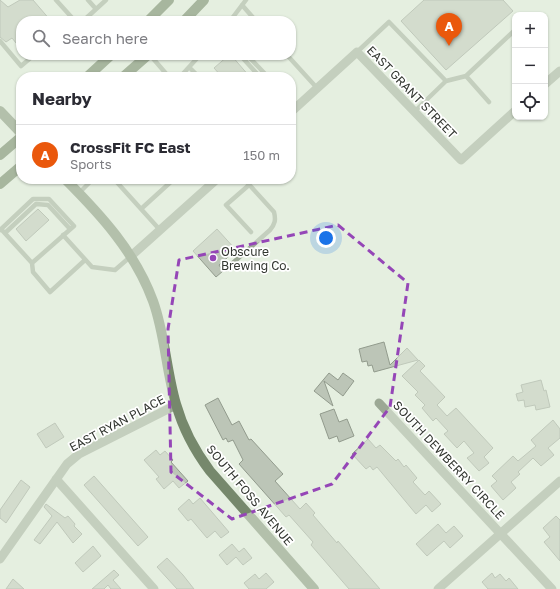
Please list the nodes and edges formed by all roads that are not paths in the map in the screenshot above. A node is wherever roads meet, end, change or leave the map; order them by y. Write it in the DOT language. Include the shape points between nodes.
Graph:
graph roads {
  1 [pos="56,0"];
  2 [pos="88,0"];
  3 [pos="106,0"];
  4 [pos="168,0"];
  5 [pos="204,0"];
  6 [pos="246,0"];
  7 [pos="242,5"];
  8 [pos="96,9"];
  9 [pos="70,16"];
  10 [pos="88,16"];
  11 [pos="153,16"];
  12 [pos="189,16"];
  13 [pos="234,16"];
  14 [pos="252,16"];
  15 [pos="512,33"];
  16 [pos="0,41"];
  17 [pos="357,52"];
  18 [pos="28,60"];
  19 [pos="106,60"];
  20 [pos="143,60"];
  21 [pos="154,60"];
  22 [pos="195,60"];
  23 [pos="245,60"];
  24 [pos="253,60"];
  25 [pos="292,60"];
  26 [pos="189,67"];
  27 [pos="560,71"];
  28 [pos="92,72"];
  29 [pos="129,72"];
  30 [pos="164,72"];
  31 [pos="184,72"];
  32 [pos="194,72"];
  33 [pos="255,72"];
  34 [pos="263,72"];
  35 [pos="466,76"];
  36 [pos="446,81"];
  37 [pos="548,81"];
  38 [pos="317,88"];
  39 [pos="489,102"];
  40 [pos="296,107"];
  41 [pos="0,110"];
  42 [pos="414,112"];
  43 [pos="512,114"];
  44 [pos="16,128"];
  45 [pos="16,141"];
  46 [pos="0,155"];
  47 [pos="16,170"];
  48 [pos="0,184"];
  49 [pos="70,184"];
  50 [pos="88,184"];
  51 [pos="118,184"];
  52 [pos="168,184"];
  53 [pos="211,184"];
  54 [pos="249,185"];
  55 [pos="79,193"];
  56 [pos="141,209"];
  57 [pos="2,230"];
  58 [pos="160,230"];
  59 [pos="251,232"];
  60 [pos="63,235"];
  61 [pos="131,256"];
  62 [pos="85,260"];
  63 [pos="32,263"];
  64 [pos="226,269"];
  65 [pos="379,403"];
  66 [pos="176,405"];
  67 [pos="56,479"];
  68 [pos="560,481"];
  69 [pos="501,533"];
  70 [pos="0,559"];
  71 [pos="154,589"];
  72 [pos="314,589"];
  73 [pos="438,589"];
  74 [pos="552,589"];
  1 -- 9 [label="lane"];
  2 -- 8 [label="lane"];
  3 -- 8 [label="lane"];
  4 -- 11 [label="main road"];
  5 -- 12 [label="main road"];
  6 -- 7 [label="lane"];
  7 -- 13 [label="lane"];
  7 -- 14 [label="lane"];
  8 -- 10 [label="lane"];
  15 -- 35 [label="lane"];
  16 -- 18 [label="lane" via="21,66"];
  17 -- 36 [label="lane" via="389,22"];
  17 -- 38 [label="street, EAST GRANT STREET"];
  17 -- 42 [label="street, EAST GRANT STREET"];
  19 -- 28 [label="main road"];
  20 -- 29 [label="main road"];
  21 -- 30 [label="lane"];
  22 -- 26 [label="lane"];
  23 -- 33 [label="lane"];
  24 -- 34 [label="lane"];
  25 -- 38 [label="lane"];
  26 -- 31 [label="lane"];
  26 -- 32 [label="lane"];
  27 -- 37 [label="street"];
  35 -- 36 [label="lane"];
  35 -- 39 [label="lane"];
  36 -- 42 [label="lane"];
  38 -- 40 [label="street, EAST GRANT STREET"];
  41 -- 44 [label="street"];
  42 -- 43 [label="street, EAST GRANT STREET" via="461,160"];
  45 -- 46 [label="main road"];
  47 -- 48 [label="main road"];
  49 -- 55 [label="street, SOUTH FOSS AVENUE"];
  50 -- 55 [label="lane"];
  51 -- 56 [label="lane"];
  52 -- 56 [label="lane"];
  53 -- 58 [label="street"];
  54 -- 59 [label="lane" via="226,205"];
  54 -- 64 [label="lane" via="274,212 276,218 270,230"];
  55 -- 61 [label="street, SOUTH FOSS AVENUE" via="110,227"];
  56 -- 58 [label="lane"];
  57 -- 60 [label="lane" via="33,199 49,199 74,226"];
  57 -- 63 [label="lane"];
  58 -- 61 [label="street"];
  60 -- 62 [label="lane"];
  60 -- 63 [label="lane"];
  61 -- 62 [label="lane" via="115,270 92,267"];
  61 -- 66 [label="street, SOUTH FOSS AVENUE" via="148,289 157,314"];
  62 -- 63 [label="lane" via="50,292 33,272"];
  65 -- 69 [label="street, SOUTH DEWBERRY CIRCLE"];
  66 -- 67 [label="street, EAST RYAN PLACE" via="79,454 67,464"];
  66 -- 72 [label="street, SOUTH FOSS AVENUE" via="190,440 210,471"];
  67 -- 70 [label="street, EAST RYAN PLACE"];
  67 -- 71 [label="street"];
  68 -- 69 [label="street"];
  69 -- 73 [label="street"];
  69 -- 74 [label="street, SOUTH DEWBERRY CIRCLE"];
}
